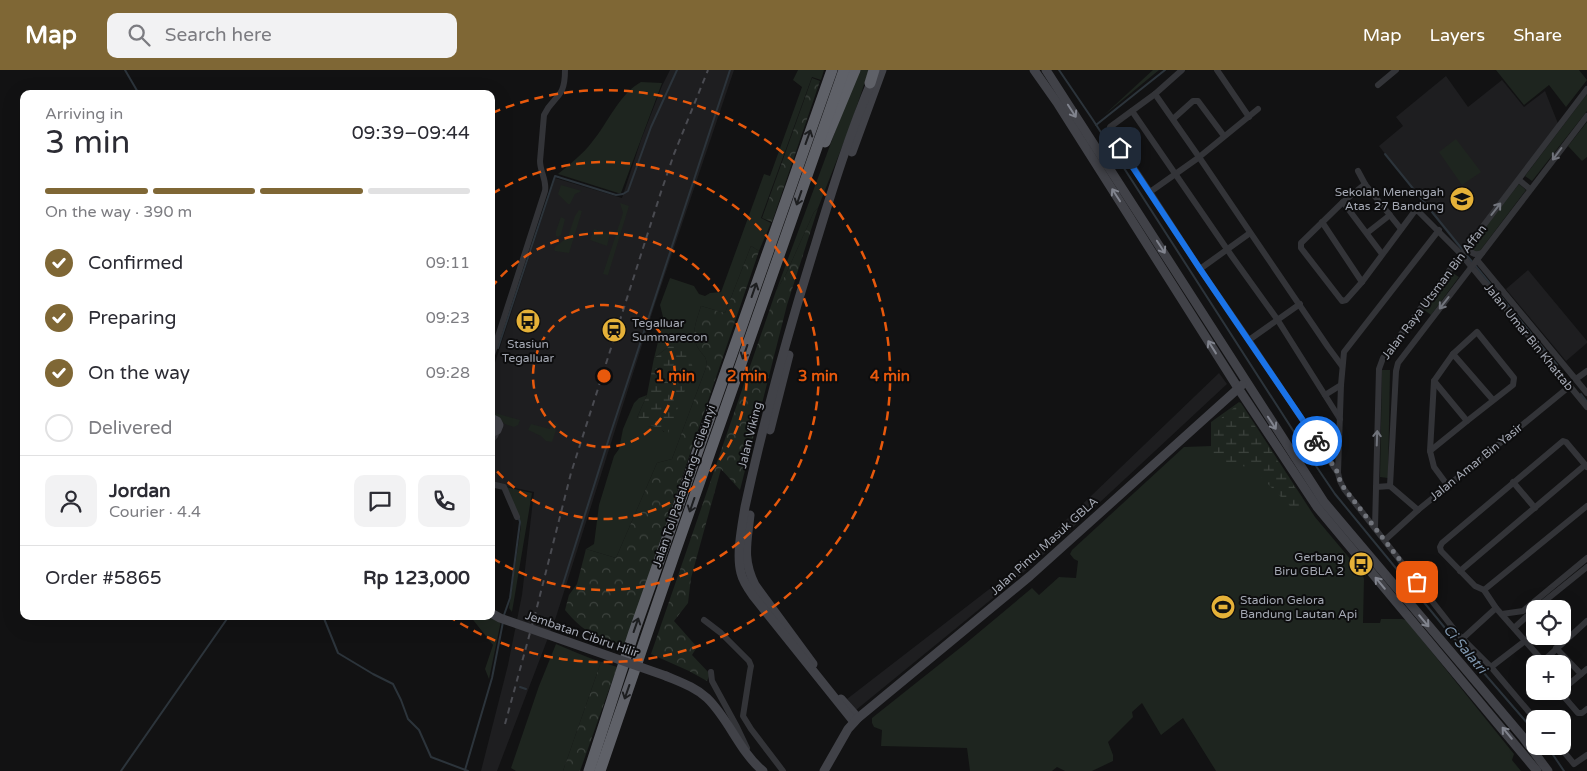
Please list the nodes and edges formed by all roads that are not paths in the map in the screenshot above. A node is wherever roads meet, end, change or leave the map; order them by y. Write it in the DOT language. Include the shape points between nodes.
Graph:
graph roads {
  1 [pos="565,70"];
  2 [pos="832,70"];
  3 [pos="875,70"];
  4 [pos="882,70"];
  5 [pos="1034,70"];
  6 [pos="1046,70"];
  7 [pos="1182,70"];
  8 [pos="1217,70"];
  9 [pos="1396,70"];
  10 [pos="850,72"];
  11 [pos="870,84"];
  12 [pos="1378,85"];
  13 [pos="1587,89"];
  14 [pos="1155,94"];
  15 [pos="1258,109"];
  16 [pos="1132,111"];
  17 [pos="1587,116"];
  18 [pos="1248,117"];
  19 [pos="1173,119"];
  20 [pos="1224,136"];
  21 [pos="1199,157"];
  22 [pos="1358,171"];
  23 [pos="1175,174"];
  24 [pos="794,177"];
  25 [pos="1519,180"];
  26 [pos="805,181"];
  27 [pos="1365,184"];
  28 [pos="1530,189"];
  29 [pos="1150,192"];
  30 [pos="1343,202"];
  31 [pos="1390,215"];
  32 [pos="1322,222"];
  33 [pos="1401,229"];
  34 [pos="1439,230"];
  35 [pos="1367,232"];
  36 [pos="1250,233"];
  37 [pos="1227,249"];
  38 [pos="1464,249"];
  39 [pos="1482,253"];
  40 [pos="1382,254"];
  41 [pos="1474,263"];
  42 [pos="1200,269"];
  43 [pos="1362,282"];
  44 [pos="1300,304"];
  45 [pos="1277,319"];
  46 [pos="1249,340"];
  47 [pos="495,346"];
  48 [pos="1346,348"];
  49 [pos="1453,354"];
  50 [pos="1333,355"];
  51 [pos="1342,366"];
  52 [pos="1587,371"];
  53 [pos="1575,378"];
  54 [pos="1434,381"];
  55 [pos="1246,382"];
  56 [pos="1341,385"];
  57 [pos="1568,385"];
  58 [pos="1238,388"];
  59 [pos="1587,393"];
  60 [pos="1325,394"];
  61 [pos="1493,400"];
  62 [pos="1587,408"];
  63 [pos="1340,419"];
  64 [pos="1467,421"];
  65 [pos="1430,452"];
  66 [pos="1586,466"];
  67 [pos="1338,473"];
  68 [pos="1513,482"];
  69 [pos="495,485"];
  70 [pos="1390,486"];
  71 [pos="1448,486"];
  72 [pos="1376,487"];
  73 [pos="1587,506"];
  74 [pos="1535,508"];
  75 [pos="1418,510"];
  76 [pos="517,517"];
  77 [pos="1375,528"];
  78 [pos="1385,540"];
  79 [pos="1587,558"];
  80 [pos="1587,567"];
  81 [pos="1460,572"];
  82 [pos="1484,590"];
  83 [pos="1546,600"];
  84 [pos="1496,608"];
  85 [pos="1502,614"];
  86 [pos="1525,614"];
  87 [pos="495,615"];
  88 [pos="704,620"];
  89 [pos="1587,621"];
  90 [pos="1514,628"];
  91 [pos="1462,639"];
  92 [pos="1525,641"];
  93 [pos="1556,648"];
  94 [pos="1536,655"];
  95 [pos="1548,655"];
  96 [pos="1492,667"];
  97 [pos="1587,669"];
  98 [pos="711,672"];
  99 [pos="1581,674"];
  100 [pos="1571,682"];
  101 [pos="1568,700"];
  102 [pos="1587,709"];
  103 [pos="1528,710"];
  104 [pos="856,720"];
  105 [pos="747,754"];
  106 [pos="1565,755"];
  107 [pos="1587,755"];
  108 [pos="1573,768"];
  109 [pos="589,771"];
  110 [pos="600,771"];
  111 [pos="763,771"];
  112 [pos="783,771"];
  113 [pos="824,771"];
  114 [pos="1537,771"];
  115 [pos="1548,771"];
  1 -- 47 [label="street" via="563,90 544,115 540,167 545,191"];
  24 -- 2 [label="highway, Jalan Tol Padalarang–Cileunyi, one-way"];
  3 -- 11 [label="highway"];
  4 -- 104 [label="street, Jalan Viking" via="840,186 794,334 751,504 746,557 756,586"];
  58 -- 5 [label="street, one-way"];
  6 -- 55 [label="street, one-way"];
  7 -- 14 [label="street"];
  8 -- 18 [label="street"];
  9 -- 12 [label="street"];
  10 -- 26 [label="highway, Jalan Tol Padalarang–Cileunyi"];
  11 -- 104 [label="street, Jalan Viking" via="826,208 791,327 745,506 739,565 754,597 827,691"];
  13 -- 25 [label="street, Jalan Raya Utsman Bin Affan"];
  14 -- 16 [label="street"];
  14 -- 19 [label="street"];
  15 -- 18 [label="street"];
  16 -- 23 [label="street"];
  16 -- 29 [label="street" via="1109,130"];
  17 -- 28 [label="street, Jalan Raya Utsman Bin Affan, one-way"];
  18 -- 20 [label="street"];
  19 -- 20 [label="street" via="1198,101"];
  19 -- 21 [label="street"];
  20 -- 21 [label="street"];
  21 -- 23 [label="street"];
  21 -- 36 [label="street"];
  22 -- 27 [label="street"];
  23 -- 29 [label="street"];
  23 -- 37 [label="street"];
  24 -- 26 [label="highway"];
  109 -- 24 [label="highway, Jalan Tol Padalarang–Cileunyi, one-way" via="626,654"];
  25 -- 28 [label="street"];
  38 -- 25 [label="street, Jalan Raya Utsman Bin Affan, one-way"];
  26 -- 110 [label="highway, Jalan Tol Padalarang–Cileunyi, one-way"];
  27 -- 30 [label="street"];
  27 -- 31 [label="street"];
  28 -- 39 [label="street, Jalan Raya Utsman Bin Affan"];
  29 -- 42 [label="street"];
  30 -- 32 [label="street"];
  30 -- 35 [label="street"];
  31 -- 33 [label="street"];
  31 -- 35 [label="street"];
  32 -- 43 [label="street"];
  32 -- 43 [label="street" via="1300,243 1301,248 1342,301"];
  33 -- 34 [label="street" via="1417,210"];
  33 -- 40 [label="street"];
  34 -- 38 [label="street"];
  34 -- 48 [label="street"];
  35 -- 40 [label="street"];
  36 -- 37 [label="street"];
  36 -- 44 [label="street"];
  37 -- 42 [label="street"];
  37 -- 45 [label="street"];
  38 -- 39 [label="street" via="1472,254"];
  38 -- 41 [label="street"];
  72 -- 38 [label="street, Jalan Raya Utsman Bin Affan, one-way" via="1379,369 1383,358"];
  39 -- 41 [label="street, Jalan Raya Utsman Bin Affan"];
  40 -- 43 [label="street"];
  41 -- 53 [label="street, Jalan Umar Bin Khattab"];
  41 -- 57 [label="street, Jalan Umar Bin Khattab"];
  41 -- 70 [label="street, Jalan Raya Utsman Bin Affan, one-way" via="1397,366"];
  42 -- 46 [label="street"];
  44 -- 45 [label="street"];
  44 -- 50 [label="street"];
  45 -- 46 [label="street"];
  45 -- 60 [label="street"];
  46 -- 67 [label="street"];
  48 -- 50 [label="street"];
  48 -- 51 [label="street"];
  49 -- 54 [label="street"];
  49 -- 61 [label="street"];
  49 -- 61 [label="street" via="1478,333 1514,378 1513,385"];
  50 -- 51 [label="street"];
  51 -- 56 [label="street"];
  52 -- 53 [label="street, Jalan Amar Bin Yasir"];
  53 -- 57 [label="street, Jalan Amar Bin Yasir"];
  53 -- 59 [label="street, Jalan Umar Bin Khattab"];
  54 -- 64 [label="street"];
  54 -- 65 [label="street"];
  55 -- 58 [label="street, Jalan Pintu Masuk GBLA"];
  55 -- 115 [label="street, one-way" via="1324,502"];
  56 -- 60 [label="street"];
  56 -- 63 [label="street"];
  57 -- 62 [label="street, Jalan Umar Bin Khattab"];
  57 -- 71 [label="street, Jalan Amar Bin Yasir"];
  58 -- 104 [label="street, Jalan Pintu Masuk GBLA" via="1030,576"];
  114 -- 58 [label="street, one-way" via="1317,508"];
  60 -- 63 [label="street"];
  61 -- 64 [label="street"];
  63 -- 67 [label="street"];
  64 -- 65 [label="street"];
  65 -- 71 [label="street" via="1434,467"];
  66 -- 68 [label="street" via="1563,441"];
  66 -- 74 [label="street"];
  67 -- 77 [label="street" via="1344,488"];
  68 -- 74 [label="street"];
  68 -- 81 [label="street" via="1440,546"];
  69 -- 76 [label="street" via="504,487"];
  70 -- 72 [label="street"];
  70 -- 75 [label="street"];
  71 -- 75 [label="street, Jalan Amar Bin Yasir"];
  72 -- 77 [label="street, Jalan Raya Utsman Bin Affan"];
  73 -- 82 [label="street"];
  74 -- 81 [label="street"];
  75 -- 78 [label="street, Jalan Amar Bin Yasir"];
  77 -- 78 [label="street"];
  78 -- 91 [label="street"];
  79 -- 86 [label="street"];
  80 -- 83 [label="street"];
  81 -- 82 [label="street"];
  82 -- 84 [label="street"];
  84 -- 85 [label="street"];
  84 -- 91 [label="street"];
  85 -- 86 [label="street"];
  85 -- 90 [label="street"];
  86 -- 90 [label="street"];
  87 -- 105 [label="street, Jembatan Cibiru Hilir, bridge" via="691,687 715,707"];
  88 -- 112 [label="street" via="748,661 750,671 743,716"];
  89 -- 93 [label="street"];
  90 -- 92 [label="street"];
  91 -- 96 [label="street"];
  92 -- 94 [label="street"];
  92 -- 96 [label="street"];
  93 -- 95 [label="street"];
  93 -- 99 [label="street"];
  96 -- 103 [label="street"];
  97 -- 99 [label="street"];
  98 -- 105 [label="street" via="712,681 742,736"];
  99 -- 100 [label="street"];
  101 -- 102 [label="street" via="1578,714"];
  104 -- 113 [label="street, Jalan Pintu Masuk GBLA" via="841,739"];
  105 -- 111 [label="street, Jembatan Cibiru Hilir"];
  106 -- 108 [label="street"];
  107 -- 108 [label="street"];
}
